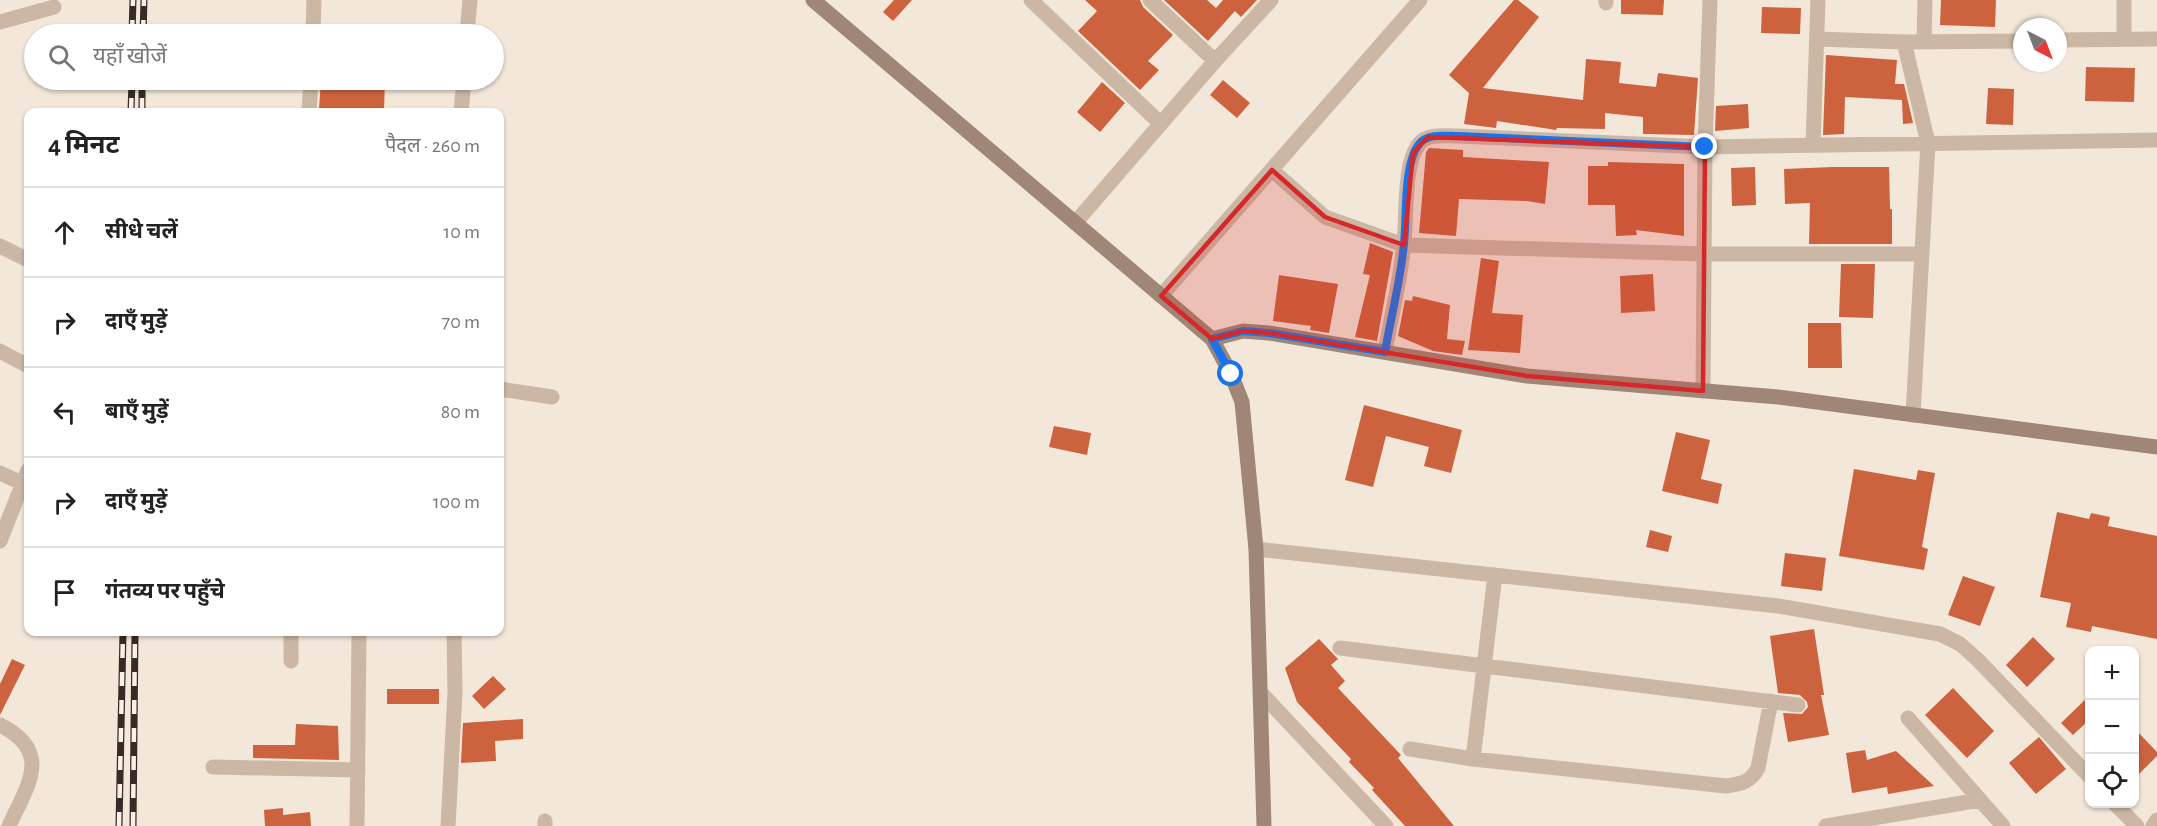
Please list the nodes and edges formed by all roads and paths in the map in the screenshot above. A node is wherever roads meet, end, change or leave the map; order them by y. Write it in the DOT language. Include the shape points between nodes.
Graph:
graph roads {
  1 [pos="314,0"];
  2 [pos="470,0"];
  3 [pos="1031,0"];
  4 [pos="1150,0"];
  5 [pos="1271,0"];
  6 [pos="1420,0"];
  7 [pos="1710,0"];
  8 [pos="1818,0"];
  9 [pos="1925,0"];
  10 [pos="2124,0"];
  11 [pos="820,2"];
  12 [pos="54,7"];
  13 [pos="0,22"];
  14 [pos="313,24"];
  15 [pos="468,24"];
  16 [pos="1817,39"];
  17 [pos="2124,39"];
  18 [pos="2157,39"];
  19 [pos="2067,40"];
  20 [pos="2013,41"];
  21 [pos="1904,42"];
  22 [pos="1924,42"];
  23 [pos="1215,61"];
  24 [pos="310,90"];
  25 [pos="463,90"];
  26 [pos="309,108"];
  27 [pos="461,108"];
  28 [pos="1161,123"];
  29 [pos="2157,140"];
  30 [pos="1928,143"];
  31 [pos="1813,145"];
  32 [pos="1705,147"];
  33 [pos="1272,170"];
  34 [pos="1075,223"];
  35 [pos="1404,245"];
  36 [pos="0,246"];
  37 [pos="1704,254"];
  38 [pos="1922,255"];
  39 [pos="24,258"];
  40 [pos="1161,296"];
  41 [pos="1212,339"];
  42 [pos="0,351"];
  43 [pos="1385,352"];
  44 [pos="24,364"];
  45 [pos="504,391"];
  46 [pos="1703,391"];
  47 [pos="552,397"];
  48 [pos="1913,415"];
  49 [pos="2157,447"];
  50 [pos="0,473"];
  51 [pos="24,477"];
  52 [pos="24,482"];
  53 [pos="0,541"];
  54 [pos="1256,549"];
  55 [pos="1495,575"];
  56 [pos="291,636"];
  57 [pos="359,636"];
  58 [pos="454,636"];
  59 [pos="1340,648"];
  60 [pos="291,661"];
  61 [pos="1484,666"];
  62 [pos="1261,693"];
  63 [pos="1771,701"];
  64 [pos="1798,705"];
  65 [pos="1908,718"];
  66 [pos="0,725"];
  67 [pos="1410,749"];
  68 [pos="1473,759"];
  69 [pos="213,767"];
  70 [pos="358,770"];
  71 [pos="2085,772"];
  72 [pos="1980,800"];
  73 [pos="2119,808"];
  74 [pos="2157,820"];
  75 [pos="9,826"];
  76 [pos="357,826"];
  77 [pos="448,826"];
  78 [pos="1264,826"];
  79 [pos="1386,826"];
  80 [pos="1826,826"];
  81 [pos="2003,826"];
  82 [pos="2137,826"];
  83 [pos="2153,826"];
  1 -- 14 [label="street"];
  2 -- 15 [label="street"];
  3 -- 28 [label="street"];
  4 -- 23 [label="street"];
  5 -- 23 [label="street"];
  6 -- 33 [label="street"];
  7 -- 32 [label="street"];
  8 -- 16 [label="street"];
  9 -- 22 [label="street"];
  10 -- 17 [label="street"];
  11 -- 34 [label="street"];
  12 -- 13 [label="street"];
  16 -- 21 [label="street"];
  16 -- 31 [label="street"];
  17 -- 18 [label="street"];
  17 -- 19 [label="street"];
  20 -- 22 [label="street"];
  21 -- 22 [label="street"];
  21 -- 30 [label="street"];
  23 -- 28 [label="street"];
  24 -- 26 [label="street"];
  25 -- 27 [label="street"];
  28 -- 34 [label="street"];
  29 -- 30 [label="street"];
  30 -- 31 [label="street"];
  30 -- 38 [label="street"];
  31 -- 32 [label="street"];
  32 -- 35 [label="street" via="1428,137 1413,153"];
  32 -- 37 [label="street"];
  33 -- 35 [label="street" via="1324,217"];
  33 -- 40 [label="street"];
  34 -- 40 [label="street"];
  35 -- 37 [label="street"];
  35 -- 43 [label="street"];
  36 -- 39 [label="street"];
  37 -- 38 [label="street"];
  37 -- 46 [label="street"];
  38 -- 48 [label="street"];
  40 -- 41 [label="street"];
  41 -- 43 [label="street" via="1243,331"];
  41 -- 54 [label="street" via="1242,402"];
  42 -- 44 [label="street"];
  43 -- 46 [label="street" via="1527,376"];
  45 -- 47 [label="street"];
  46 -- 48 [label="street"];
  48 -- 49 [label="street"];
  50 -- 51 [label="street"];
  52 -- 53 [label="street"];
  54 -- 55 [label="street"];
  54 -- 62 [label="street"];
  55 -- 61 [label="street"];
  55 -- 71 [label="street" via="1778,606 1940,634 1977,659"];
  56 -- 60 [label="street"];
  57 -- 70 [label="street"];
  58 -- 77 [label="street"];
  59 -- 61 [label="street"];
  61 -- 63 [label="street"];
  61 -- 68 [label="street"];
  62 -- 78 [label="street"];
  62 -- 79 [label="street"];
  63 -- 64 [label="street"];
  63 -- 68 [label="street" via="1758,768 1754,777 1743,783 1726,786"];
  65 -- 72 [label="street"];
  66 -- 75 [label="street" via="22,740 34,765"];
  67 -- 68 [label="street"];
  69 -- 70 [label="street"];
  70 -- 76 [label="street"];
  72 -- 80 [label="street"];
  72 -- 81 [label="street"];
  73 -- 82 [label="street"];
  74 -- 83 [label="street"];
}
